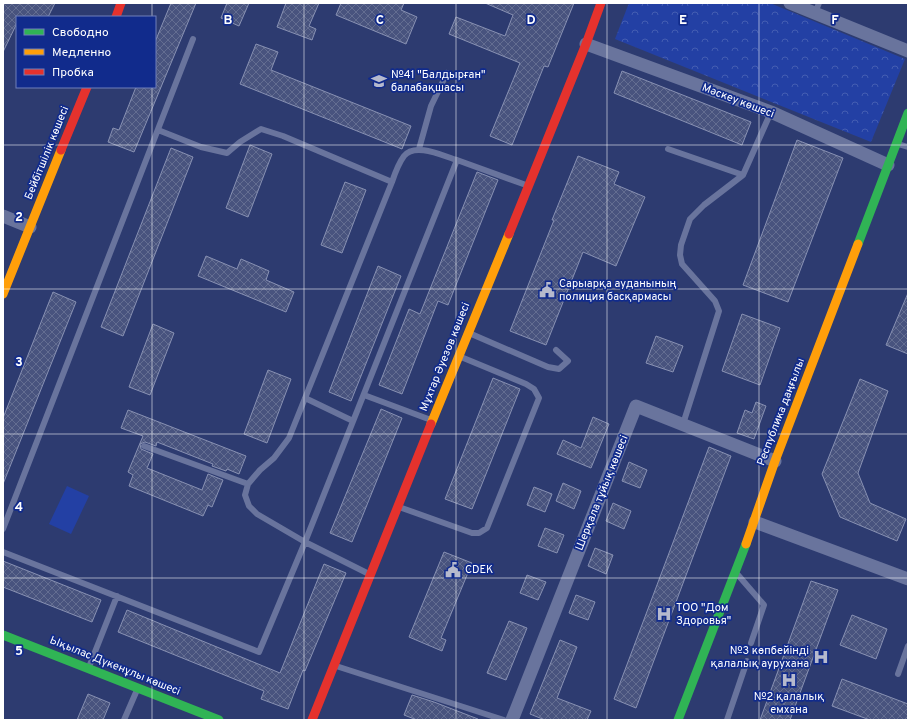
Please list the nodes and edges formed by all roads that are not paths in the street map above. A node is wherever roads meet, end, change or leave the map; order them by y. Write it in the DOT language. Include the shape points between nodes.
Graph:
graph roads {
  1 [pos="121,3"];
  2 [pos="601,3"];
  3 [pos="790,3"];
  4 [pos="817,8"];
  5 [pos="116,16"];
  6 [pos="193,39"];
  7 [pos="586,44"];
  8 [pos="908,51"];
  9 [pos="447,73"];
  10 [pos="87,88"];
  11 [pos="771,112"];
  12 [pos="908,113"];
  13 [pos="158,130"];
  14 [pos="896,143"];
  15 [pos="908,147"];
  16 [pos="419,149"];
  17 [pos="668,149"];
  18 [pos="457,160"];
  19 [pos="888,165"];
  20 [pos="743,176"];
  21 [pos="392,182"];
  22 [pos="527,186"];
  23 [pos="3,216"];
  24 [pos="30,227"];
  25 [pos="3,294"];
  26 [pos="468,332"];
  27 [pos="556,350"];
  28 [pos="458,356"];
  29 [pos="364,395"];
  30 [pos="305,398"];
  31 [pos="353,421"];
  32 [pos="432,421"];
  33 [pos="683,424"];
  34 [pos="144,446"];
  35 [pos="775,461"];
  36 [pos="248,484"];
  37 [pos="397,506"];
  38 [pos="755,522"];
  39 [pos="3,529"];
  40 [pos="305,542"];
  41 [pos="3,552"];
  42 [pos="735,573"];
  43 [pos="369,575"];
  44 [pos="908,579"];
  45 [pos="117,596"];
  46 [pos="3,635"];
  47 [pos="751,643"];
  48 [pos="908,646"];
  49 [pos="747,661"];
  50 [pos="333,665"];
  51 [pos="88,668"];
  52 [pos="898,674"];
  53 [pos="137,688"];
  54 [pos="124,720"];
  55 [pos="219,720"];
  56 [pos="312,720"];
  57 [pos="504,720"];
  58 [pos="512,720"];
  59 [pos="678,720"];
  60 [pos="727,720"];
  1 -- 5 [label="street"];
  2 -- 7 [label="street, Мұхтар Әуезов көшесі"];
  3 -- 4 [label="street"];
  4 -- 8 [label="street"];
  6 -- 13 [label="lane"];
  7 -- 11 [label="street, Мәскеу көшесі"];
  7 -- 22 [label="street, Мұхтар Әуезов көшесі"];
  9 -- 16 [label="lane" via="431,106"];
  10 -- 24 [label="street, Бейбітшілік көшесі"];
  11 -- 19 [label="street, Мәскеу көшесі"];
  11 -- 20 [label="lane"];
  12 -- 14 [label="street, Республика даңғылы"];
  13 -- 21 [label="lane" via="201,147 227,153 261,129"];
  13 -- 39 [label="lane"];
  14 -- 15 [label="lane"];
  14 -- 19 [label="street, Республика даңғылы"];
  16 -- 18 [label="lane"];
  16 -- 21 [label="lane" via="405,155"];
  17 -- 20 [label="lane"];
  18 -- 22 [label="lane"];
  18 -- 29 [label="lane"];
  19 -- 35 [label="street, Республика даңғылы"];
  20 -- 33 [label="lane" via="704,205 690,219 681,245 682,264 715,301 719,311"];
  21 -- 30 [label="lane"];
  22 -- 26 [label="street, Мұхтар Әуезов көшесі"];
  23 -- 24 [label="street"];
  24 -- 25 [label="street, Бейбітшілік көшесі"];
  26 -- 27 [label="lane" via="548,367 559,369 568,361"];
  26 -- 28 [label="street, Мұхтар Әуезов көшесі"];
  28 -- 32 [label="street, Мұхтар Әуезов көшесі"];
  28 -- 37 [label="lane" via="526,384 534,389 539,398 487,528 479,533 472,533"];
  29 -- 31 [label="lane"];
  29 -- 32 [label="lane"];
  30 -- 31 [label="lane"];
  30 -- 36 [label="lane" via="289,438 274,458"];
  31 -- 40 [label="lane"];
  32 -- 37 [label="street, Мұхтар Әуезов көшесі"];
  33 -- 35 [label="street, Шерқала тұйық көшесі"];
  33 -- 58 [label="street, Шерқала тұйық көшесі" via="636,406"];
  34 -- 36 [label="lane"];
  35 -- 38 [label="street, Республика даңғылы"];
  36 -- 40 [label="lane" via="245,495 249,506 257,514"];
  37 -- 43 [label="street, Мұхтар Әуезов көшесі"];
  38 -- 42 [label="street, Республика даңғылы"];
  38 -- 44 [label="street"];
  40 -- 43 [label="lane"];
  40 -- 45 [label="lane" via="259,652"];
  41 -- 45 [label="lane"];
  42 -- 47 [label="lane" via="764,605"];
  42 -- 59 [label="street, Республика даңғылы"];
  43 -- 50 [label="street, Мұхтар Әуезов көшесі"];
  45 -- 51 [label="lane"];
  46 -- 51 [label="street, Ықылас Дүкенұлы көшесі"];
  48 -- 52 [label="lane"];
  49 -- 60 [label="lane"];
  50 -- 56 [label="street, Мұхтар Әуезов көшесі"];
  50 -- 57 [label="lane"];
  51 -- 53 [label="street, Ықылас Дүкенұлы көшесі"];
  53 -- 54 [label="lane"];
  53 -- 55 [label="street, Ықылас Дүкенұлы көшесі"];
}
